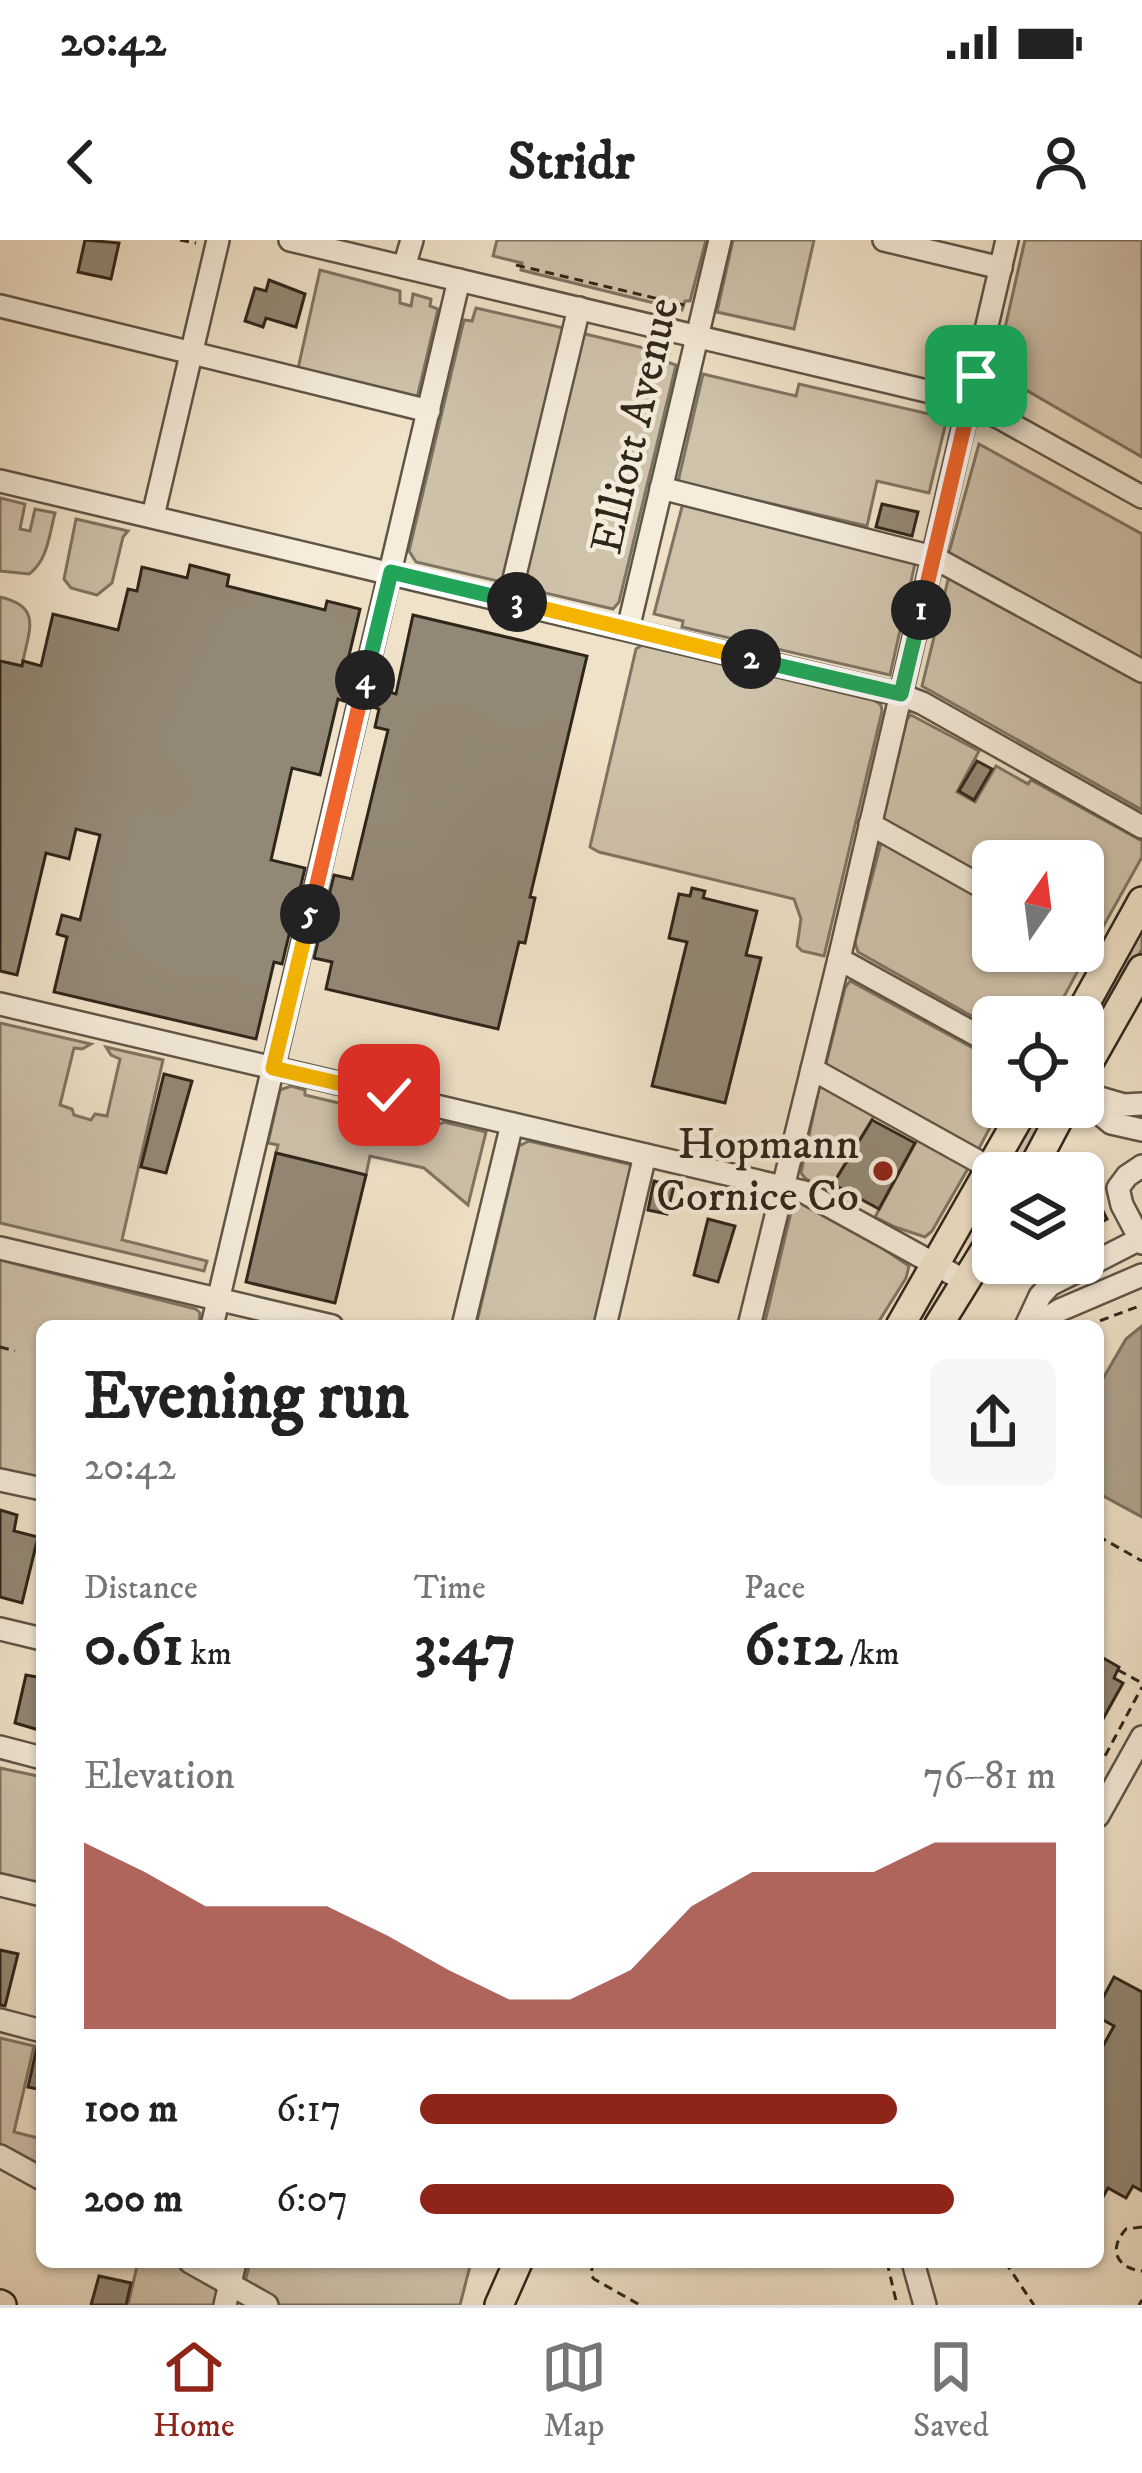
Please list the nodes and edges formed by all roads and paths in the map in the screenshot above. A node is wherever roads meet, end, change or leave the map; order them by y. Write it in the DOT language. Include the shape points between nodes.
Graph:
graph roads {
  1 [pos="180,240"];
  2 [pos="290,240"];
  3 [pos="412,240"];
  4 [pos="720,240"];
  5 [pos="884,240"];
  6 [pos="1007,240"];
  7 [pos="208,242"];
  8 [pos="516,266"];
  9 [pos="404,267"];
  10 [pos="1001,268"];
  11 [pos="459,280"];
  12 [pos="0,306"];
  13 [pos="686,306"];
  14 [pos="579,308"];
  15 [pos="696,335"];
  16 [pos="190,359"];
  17 [pos="970,403"];
  18 [pos="428,411"];
  19 [pos="0,481"];
  20 [pos="661,488"];
  21 [pos="1142,497"];
  22 [pos="153,516"];
  23 [pos="933,557"];
  24 [pos="391,572"];
  25 [pos="509,600"];
  26 [pos="628,629"];
  27 [pos="1142,671"];
  28 [pos="901,694"];
  29 [pos="870,824"];
  30 [pos="1142,827"];
  31 [pos="972,881"];
  32 [pos="1142,901"];
  33 [pos="1104,955"];
  34 [pos="1110,958"];
  35 [pos="838,959"];
  36 [pos="1142,969"];
  37 [pos="1089,996"];
  38 [pos="0,1004"];
  39 [pos="972,1032"];
  40 [pos="1104,1036"];
  41 [pos="273,1068"];
  42 [pos="812,1069"];
  43 [pos="1104,1101"];
  44 [pos="1142,1104"];
  45 [pos="1104,1116"];
  46 [pos="512,1124"];
  47 [pos="1142,1130"];
  48 [pos="645,1155"];
  49 [pos="972,1158"];
  50 [pos="1142,1166"];
  51 [pos="782,1187"];
  52 [pos="972,1200"];
  53 [pos="1141,1240"];
  54 [pos="0,1248"];
  55 [pos="936,1264"];
  56 [pos="972,1274"];
  57 [pos="1142,1275"];
  58 [pos="967,1282"];
  59 [pos="218,1300"];
  60 [pos="1142,1305"];
  61 [pos="213,1320"];
  62 [pos="306,1320"];
  63 [pos="464,1320"];
  64 [pos="605,1320"];
  65 [pos="750,1320"];
  66 [pos="903,1320"];
  67 [pos="942,1320"];
  68 [pos="1032,1320"];
  69 [pos="1041,1320"];
  70 [pos="1102,1320"];
  71 [pos="0,1347"];
  72 [pos="15,1351"];
  73 [pos="0,1480"];
  74 [pos="36,1488"];
  75 [pos="1104,1539"];
  76 [pos="1142,1561"];
  77 [pos="1,1634"];
  78 [pos="36,1638"];
  79 [pos="1118,1670"];
  80 [pos="1142,1685"];
  81 [pos="1142,1737"];
  82 [pos="0,1747"];
  83 [pos="36,1756"];
  84 [pos="1104,1758"];
  85 [pos="1104,1805"];
  86 [pos="0,1885"];
  87 [pos="36,1894"];
  88 [pos="0,2020"];
  89 [pos="36,2029"];
  90 [pos="0,2156"];
  91 [pos="36,2176"];
  92 [pos="1142,2227"];
  93 [pos="201,2268"];
  94 [pos="499,2268"];
  95 [pos="515,2268"];
  96 [pos="592,2268"];
  97 [pos="888,2268"];
  98 [pos="915,2268"];
  99 [pos="1009,2268"];
  100 [pos="1142,2271"];
  101 [pos="230,2284"];
  102 [pos="267,2305"];
  103 [pos="498,2305"];
  104 [pos="640,2305"];
  105 [pos="897,2305"];
  106 [pos="925,2305"];
  107 [pos="1034,2305"];
  1 -- 7 [label="path"];
  2 -- 9 [label="street"];
  3 -- 9 [label="street"];
  4 -- 15 [label="street, Elliott Avenue"];
  5 -- 10 [label="street"];
  6 -- 10 [label="street"];
  7 -- 16 [label="street"];
  8 -- 13 [label="path"];
  9 -- 11 [label="street"];
  10 -- 17 [label="street"];
  11 -- 14 [label="street"];
  11 -- 18 [label="street"];
  12 -- 16 [label="street"];
  14 -- 15 [label="street"];
  14 -- 25 [label="street"];
  15 -- 17 [label="street"];
  15 -- 20 [label="street, Elliott Avenue"];
  16 -- 18 [label="street"];
  16 -- 22 [label="street"];
  17 -- 21 [label="street"];
  17 -- 23 [label="street"];
  18 -- 24 [label="street"];
  19 -- 22 [label="street"];
  20 -- 23 [label="street"];
  20 -- 26 [label="street, Elliott Avenue"];
  22 -- 24 [label="street"];
  23 -- 27 [label="street"];
  23 -- 28 [label="street"];
  24 -- 25 [label="street"];
  24 -- 41 [label="street"];
  25 -- 26 [label="street"];
  26 -- 28 [label="street"];
  28 -- 29 [label="street"];
  28 -- 30 [label="street"];
  29 -- 31 [label="street"];
  29 -- 35 [label="street"];
  32 -- 34 [label="main road"];
  33 -- 34 [label="street"];
  34 -- 37 [label="main road"];
  35 -- 39 [label="street"];
  35 -- 42 [label="street"];
  36 -- 40 [label="main road"];
  38 -- 41 [label="street"];
  41 -- 46 [label="street"];
  41 -- 59 [label="street"];
  42 -- 49 [label="street"];
  42 -- 51 [label="street"];
  43 -- 44 [label="street"];
  45 -- 47 [label="street"];
  46 -- 48 [label="street"];
  46 -- 63 [label="street"];
  48 -- 51 [label="street"];
  48 -- 64 [label="street"];
  50 -- 53 [label="street" via="1118,1188"];
  51 -- 55 [label="street"];
  51 -- 65 [label="street"];
  52 -- 55 [label="main road"];
  53 -- 68 [label="street" via="1049,1285"];
  54 -- 59 [label="street"];
  55 -- 58 [label="street"];
  55 -- 66 [label="main road"];
  56 -- 58 [label="main road"];
  57 -- 69 [label="street"];
  58 -- 67 [label="main road"];
  59 -- 61 [label="street"];
  59 -- 62 [label="street"];
  60 -- 70 [label="path"];
  71 -- 72 [label="path"];
  73 -- 74 [label="street"];
  75 -- 76 [label="path"];
  77 -- 78 [label="street"];
  79 -- 80 [label="path"];
  80 -- 84 [label="path"];
  81 -- 85 [label="street"];
  82 -- 83 [label="street"];
  86 -- 87 [label="street"];
  88 -- 89 [label="street"];
  90 -- 91 [label="street"];
  92 -- 100 [label="path" via="1126,2229 1116,2245 1121,2263"];
  93 -- 101 [label="street"];
  94 -- 103 [label="main road"];
  95 -- 103 [label="main road"];
  96 -- 104 [label="path" via="594,2279"];
  97 -- 105 [label="path"];
  98 -- 106 [label="street"];
  99 -- 107 [label="path"];
  101 -- 102 [label="street"];
}
